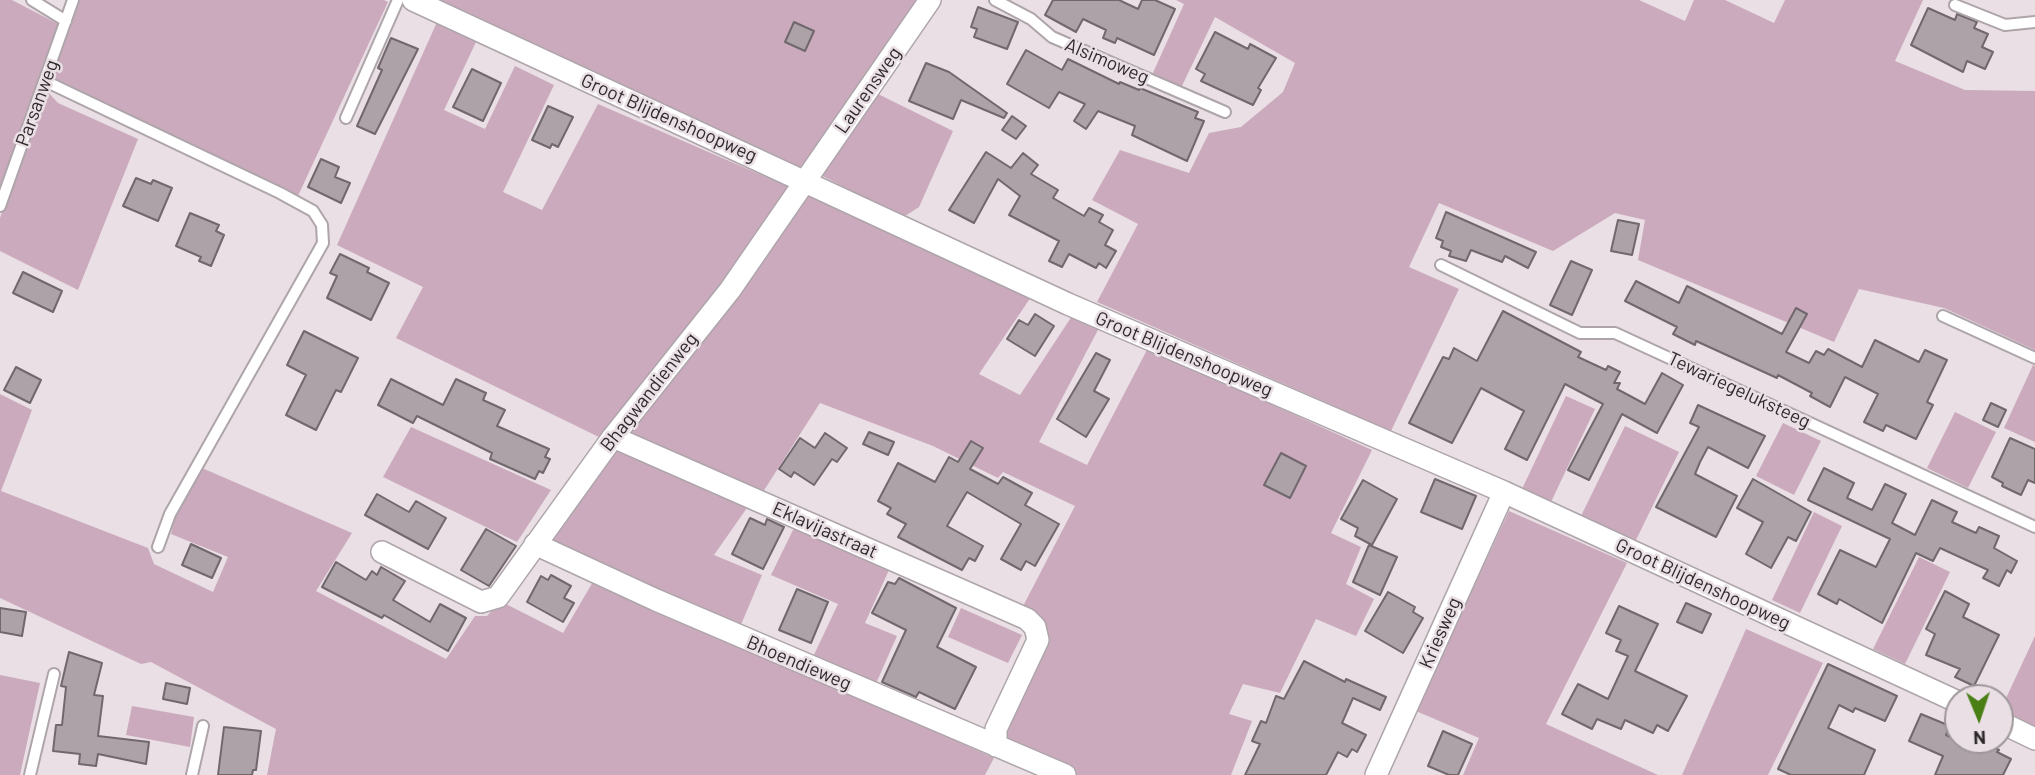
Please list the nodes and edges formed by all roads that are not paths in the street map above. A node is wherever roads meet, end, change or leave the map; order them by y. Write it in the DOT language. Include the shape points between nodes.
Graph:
graph roads {
  1 [pos="32,0"];
  2 [pos="73,0"];
  3 [pos="397,0"];
  4 [pos="413,0"];
  5 [pos="930,0"];
  6 [pos="995,0"];
  7 [pos="1955,5"];
  8 [pos="66,21"];
  9 [pos="2035,22"];
  10 [pos="45,81"];
  11 [pos="1225,112"];
  12 [pos="346,118"];
  13 [pos="808,181"];
  14 [pos="0,206"];
  15 [pos="1441,265"];
  16 [pos="1943,316"];
  17 [pos="2035,358"];
  18 [pos="613,437"];
  19 [pos="1504,492"];
  20 [pos="2035,527"];
  21 [pos="535,544"];
  22 [pos="158,547"];
  23 [pos="382,552"];
  24 [pos="54,674"];
  25 [pos="1944,696"];
  26 [pos="202,726"];
  27 [pos="2014,729"];
  28 [pos="2035,739"];
  29 [pos="996,746"];
  30 [pos="30,775"];
  31 [pos="192,775"];
  32 [pos="1065,775"];
  33 [pos="1376,775"];
  1 -- 8 [label="lane"];
  2 -- 8 [label="lane, Parsanweg"];
  3 -- 12 [label="lane"];
  4 -- 13 [label="street, Groot Blijdenshoopweg"];
  5 -- 13 [label="street, Laurensweg"];
  6 -- 11 [label="lane, Alsimoweg" via="1031,19 1052,37"];
  7 -- 9 [label="lane" via="2005,25"];
  8 -- 10 [label="lane, Parsanweg"];
  10 -- 14 [label="lane, Parsanweg"];
  10 -- 22 [label="lane" via="280,193 313,211 322,225 323,243 170,514"];
  13 -- 18 [label="street, Bhagwandienweg" via="730,290"];
  13 -- 19 [label="street, Groot Blijdenshoopweg" via="1068,304"];
  15 -- 20 [label="lane, Tewariegeluksteeg" via="1580,333 1615,333"];
  16 -- 17 [label="lane"];
  18 -- 21 [label="street, Bhagwandienweg"];
  18 -- 29 [label="street, Eklavijastraat" via="1027,619 1038,640 996,729"];
  19 -- 25 [label="street, Groot Blijdenshoopweg"];
  19 -- 33 [label="street, Kriesweg"];
  21 -- 23 [label="street, Bhagwandienweg" via="498,597 481,602"];
  21 -- 29 [label="street, Bhoendieweg"];
  24 -- 30 [label="lane"];
  26 -- 31 [label="lane"];
  27 -- 28 [label="street"];
  29 -- 32 [label="street, Bhoendieweg"];
}
